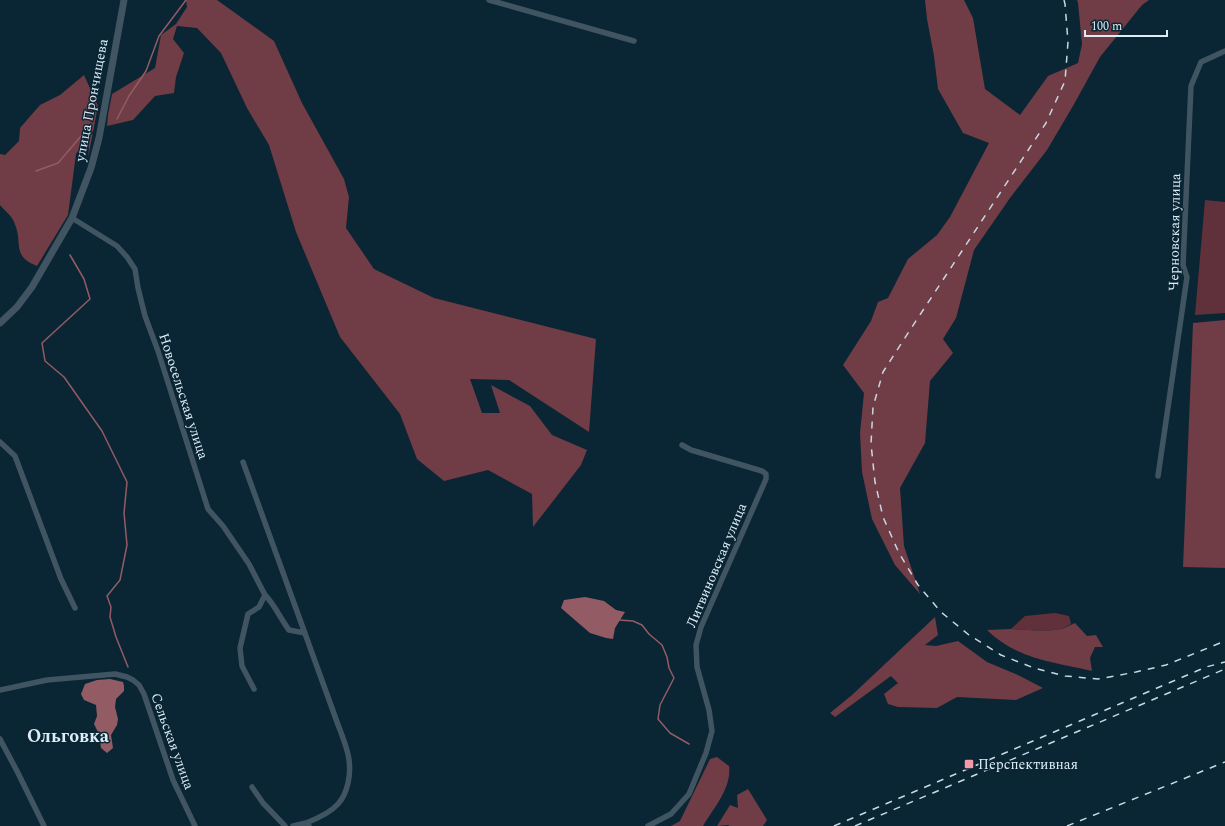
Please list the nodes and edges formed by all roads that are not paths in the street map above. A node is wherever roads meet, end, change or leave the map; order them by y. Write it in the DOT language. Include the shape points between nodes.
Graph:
graph roads {
  1 [pos="124,0"];
  2 [pos="489,0"];
  3 [pos="634,41"];
  4 [pos="1225,51"];
  5 [pos="72,218"];
  6 [pos="0,322"];
  7 [pos="0,442"];
  8 [pos="682,445"];
  9 [pos="243,462"];
  10 [pos="1158,476"];
  11 [pos="265,595"];
  12 [pos="74,608"];
  13 [pos="305,633"];
  14 [pos="0,690"];
  15 [pos="254,690"];
  16 [pos="0,739"];
  17 [pos="252,787"];
  18 [pos="308,825"];
  19 [pos="44,826"];
  20 [pos="195,826"];
  21 [pos="285,826"];
  22 [pos="293,826"];
  23 [pos="648,826"];
  1 -- 5 [label="street, улица Прончищева" via="99,138 91,168"];
  2 -- 3 [label="street"];
  4 -- 10 [label="street, Черновская улица" via="1201,62 1190,86 1183,265 1188,277"];
  5 -- 6 [label="street, улица Прончищева" via="32,287 17,307"];
  5 -- 11 [label="street, Новосельская улица" via="117,246 135,269 145,316 208,509 249,564"];
  7 -- 12 [label="street" via="15,456"];
  8 -- 23 [label="street, Литвиновская улица" via="762,471 766,474 766,479 701,627 696,645 697,666 712,731 706,753 688,794 671,814"];
  9 -- 13 [label="street"];
  11 -- 13 [label="street, Новосельская улица" via="289,630"];
  11 -- 15 [label="street" via="259,607 248,614 240,648 242,666"];
  13 -- 18 [label="street" via="349,760 349,779 343,797 337,805"];
  14 -- 20 [label="street, Сельская улица" via="81,676 115,674 133,680 144,694 173,780"];
  16 -- 19 [label="street"];
  17 -- 21 [label="street"];
  18 -- 22 [label="street"];
}
